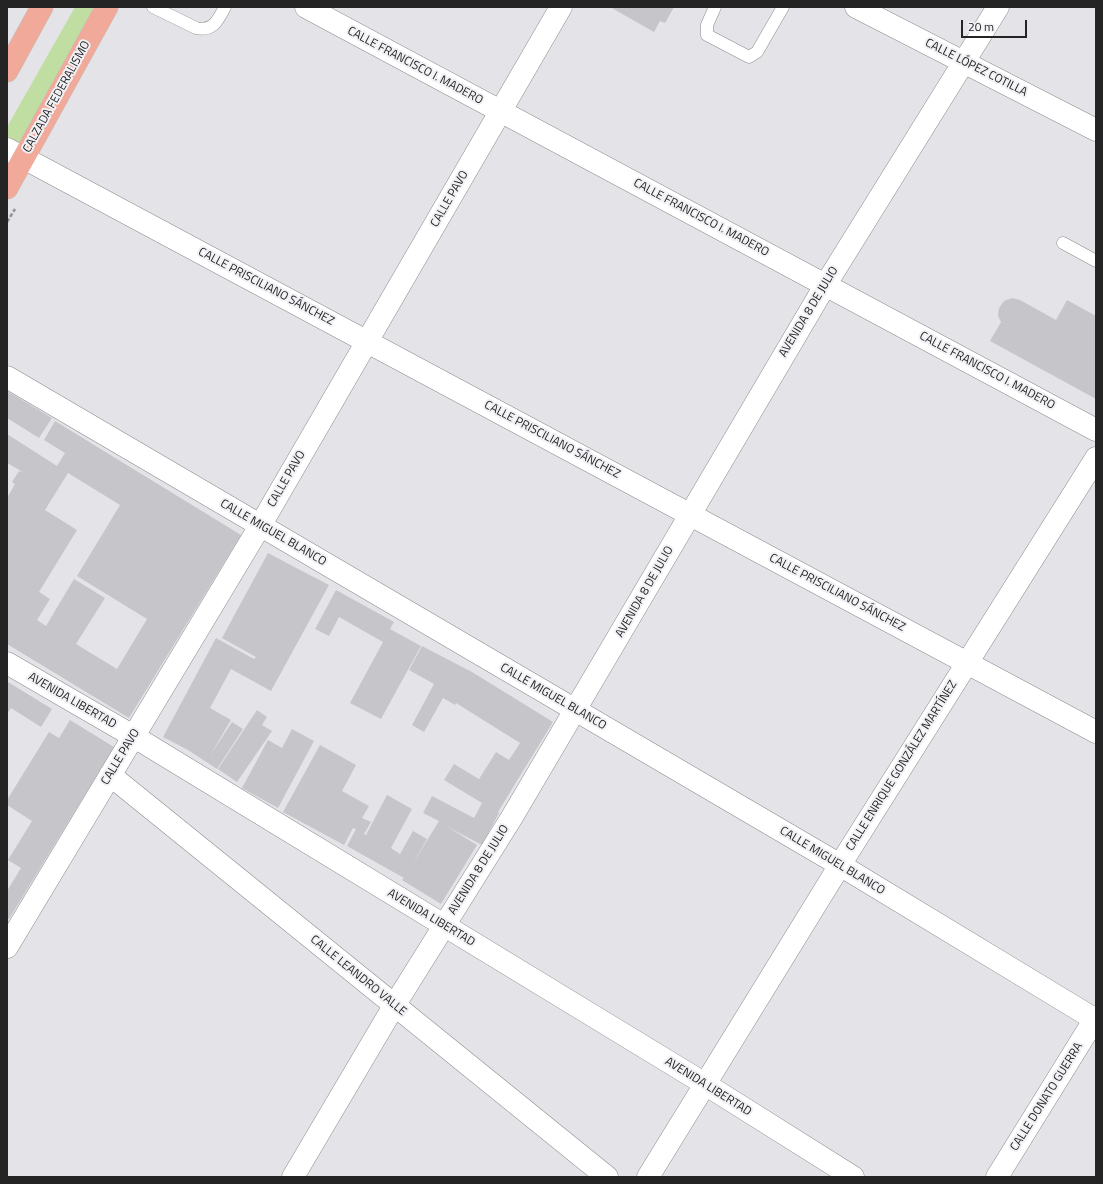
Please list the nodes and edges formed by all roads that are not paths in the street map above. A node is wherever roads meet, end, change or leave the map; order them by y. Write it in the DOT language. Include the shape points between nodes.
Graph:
graph roads {
  1 [pos="42,7"];
  2 [pos="107,7"];
  3 [pos="153,7"];
  4 [pos="225,7"];
  5 [pos="306,7"];
  6 [pos="561,7"];
  7 [pos="715,7"];
  8 [pos="783,7"];
  9 [pos="856,7"];
  10 [pos="998,7"];
  11 [pos="963,62"];
  12 [pos="7,71"];
  13 [pos="500,111"];
  14 [pos="1096,130"];
  15 [pos="15,154"];
  16 [pos="7,188"];
  17 [pos="1063,244"];
  18 [pos="1096,261"];
  19 [pos="826,284"];
  20 [pos="368,342"];
  21 [pos="7,377"];
  22 [pos="1096,430"];
  23 [pos="1096,458"];
  24 [pos="690,514"];
  25 [pos="260,526"];
  26 [pos="968,662"];
  27 [pos="7,663"];
  28 [pos="575,710"];
  29 [pos="1096,732"];
  30 [pos="133,736"];
  31 [pos="110,775"];
  32 [pos="840,864"];
  33 [pos="443,926"];
  34 [pos="7,947"];
  35 [pos="394,1006"];
  36 [pos="1096,1019"];
  37 [pos="705,1084"];
  38 [pos="293,1177"];
  39 [pos="607,1177"];
  40 [pos="648,1177"];
  41 [pos="853,1177"];
  42 [pos="997,1177"];
  1 -- 12 [label="main road"];
  2 -- 15 [label="main road, CALZADA FEDERALISMO"];
  3 -- 4 [label="lane" via="204,30 217,22"];
  5 -- 13 [label="street, CALLE FRANCISCO I. MADERO"];
  6 -- 13 [label="street, CALLE PAVO"];
  7 -- 8 [label="lane" via="706,25 707,35 749,57 757,52"];
  9 -- 11 [label="street, CALLE LÓPEZ COTILLA"];
  10 -- 11 [label="street, AVENIDA 8 DE JULIO"];
  11 -- 14 [label="street, CALLE LÓPEZ COTILLA"];
  11 -- 19 [label="street, AVENIDA 8 DE JULIO"];
  13 -- 19 [label="street, CALLE FRANCISCO I. MADERO"];
  13 -- 20 [label="street, CALLE PAVO"];
  15 -- 16 [label="main road, CALZADA FEDERALISMO"];
  15 -- 20 [label="street, CALLE PRISCILIANO SÁNCHEZ"];
  17 -- 18 [label="lane"];
  19 -- 22 [label="street, CALLE FRANCISCO I. MADERO"];
  19 -- 24 [label="street, AVENIDA 8 DE JULIO"];
  20 -- 24 [label="street, CALLE PRISCILIANO SÁNCHEZ"];
  20 -- 25 [label="street, CALLE PAVO"];
  21 -- 25 [label="street, CALLE MIGUEL BLANCO"];
  23 -- 26 [label="street, CALLE ENRIQUE GONZÁLEZ MARTÍNEZ"];
  24 -- 26 [label="street, CALLE PRISCILIANO SÁNCHEZ"];
  24 -- 28 [label="street, AVENIDA 8 DE JULIO"];
  25 -- 28 [label="street, CALLE MIGUEL BLANCO"];
  25 -- 30 [label="street, CALLE PAVO"];
  26 -- 29 [label="street, CALLE PRISCILIANO SÁNCHEZ"];
  26 -- 32 [label="street, CALLE ENRIQUE GONZÁLEZ MARTÍNEZ"];
  27 -- 30 [label="street, AVENIDA LIBERTAD"];
  28 -- 32 [label="street, CALLE MIGUEL BLANCO"];
  28 -- 33 [label="street, AVENIDA 8 DE JULIO" via="512,817"];
  30 -- 31 [label="street, CALLE PAVO"];
  30 -- 33 [label="street, AVENIDA LIBERTAD"];
  31 -- 34 [label="street, CALLE PAVO"];
  31 -- 35 [label="street, CALLE LEANDRO VALLE"];
  32 -- 36 [label="street, CALLE MIGUEL BLANCO"];
  32 -- 37 [label="street, CALLE ENRIQUE GONZÁLEZ MARTÍNEZ"];
  33 -- 35 [label="street, AVENIDA 8 DE JULIO"];
  33 -- 37 [label="street, AVENIDA LIBERTAD"];
  35 -- 38 [label="street, AVENIDA 8 DE JULIO"];
  35 -- 39 [label="street, CALLE LEANDRO VALLE"];
  36 -- 42 [label="street, CALLE DONATO GUERRA"];
  37 -- 40 [label="street, CALLE ENRIQUE GONZÁLEZ MARTÍNEZ"];
  37 -- 41 [label="street, AVENIDA LIBERTAD"];
}
